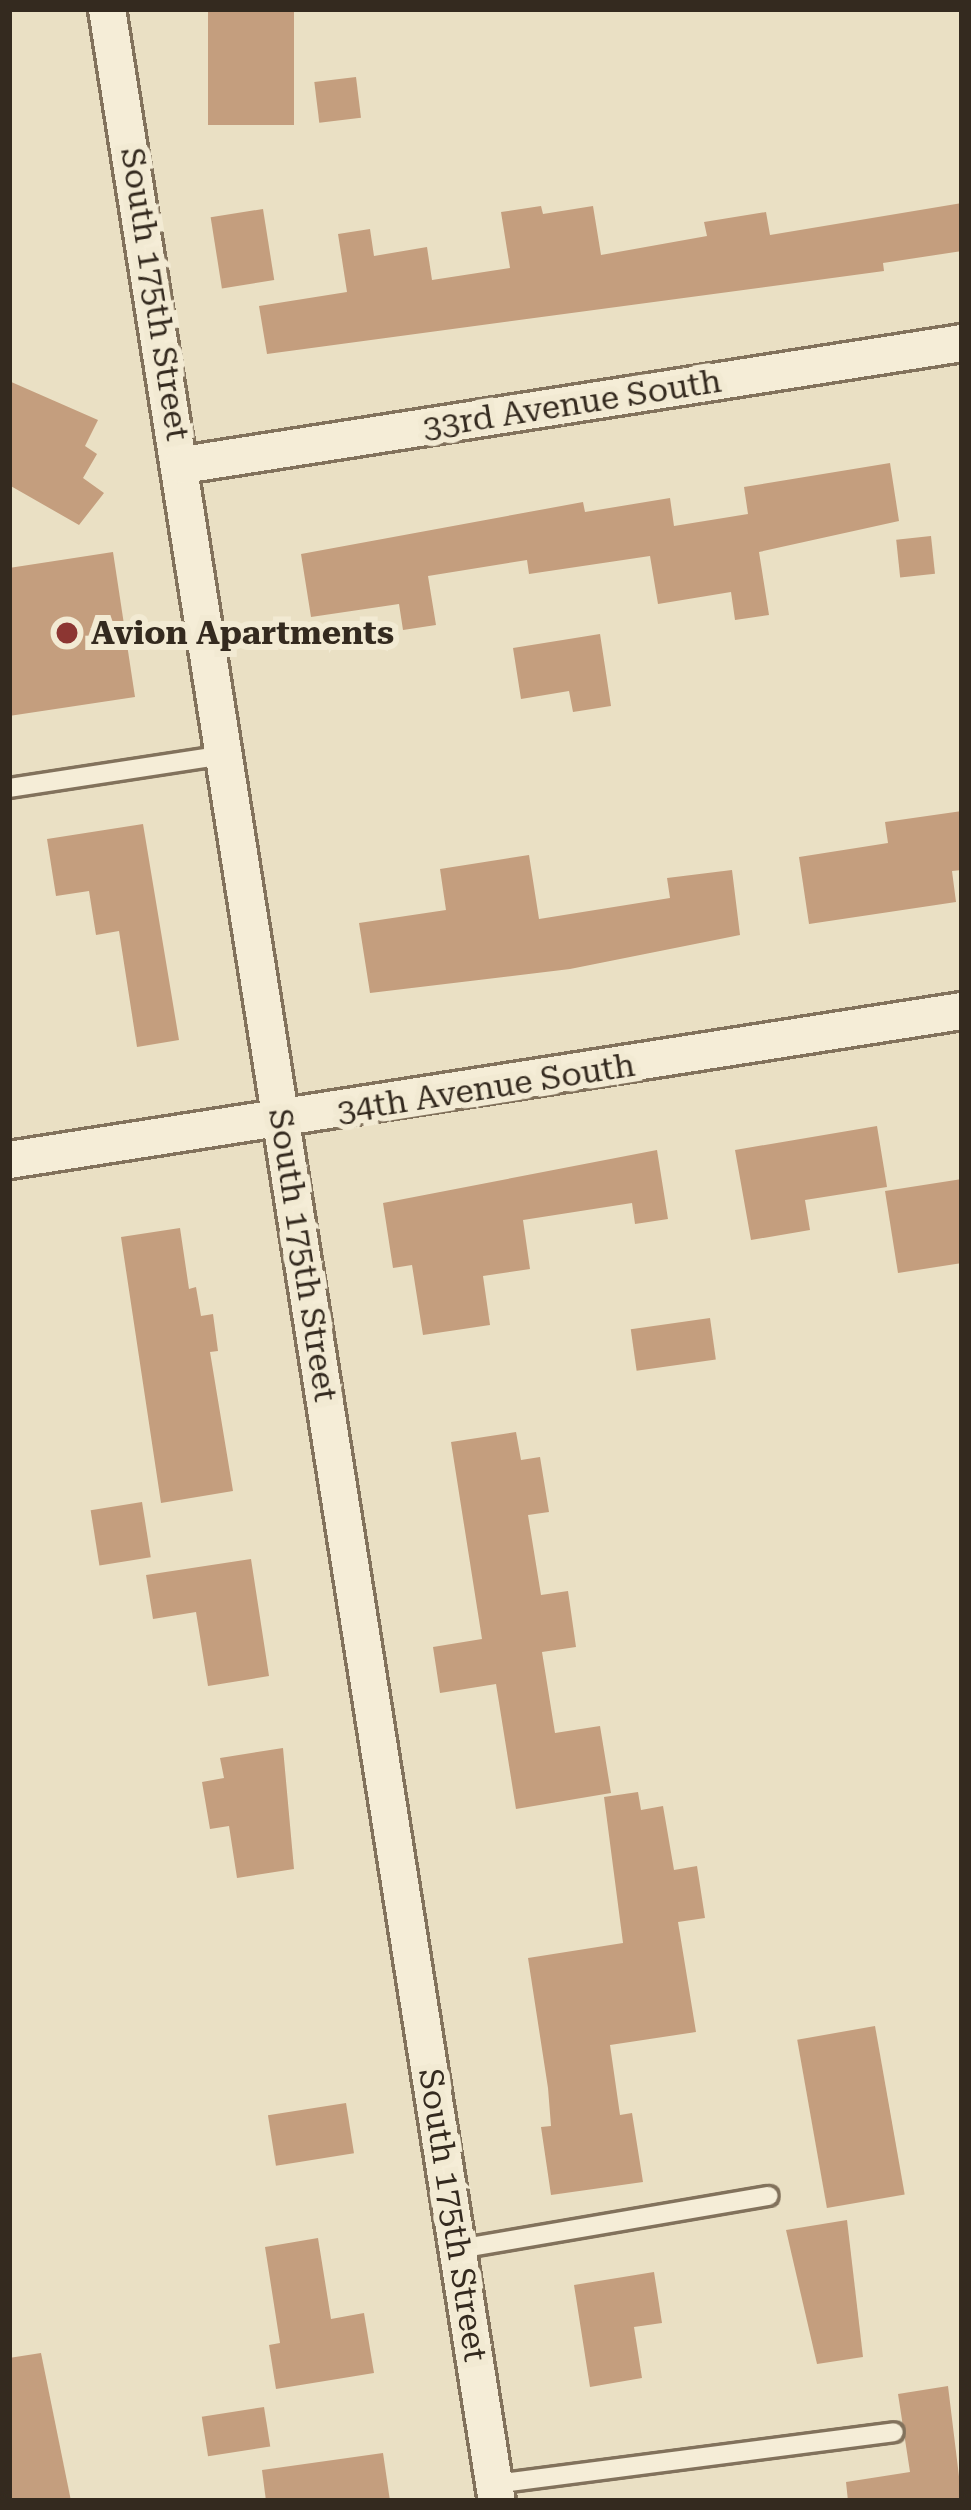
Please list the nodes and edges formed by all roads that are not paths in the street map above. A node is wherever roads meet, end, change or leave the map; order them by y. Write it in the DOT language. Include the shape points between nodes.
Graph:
graph roads {
  1 [pos="107,9"];
  2 [pos="962,343"];
  3 [pos="182,465"];
  4 [pos="224,755"];
  5 [pos="9,788"];
  6 [pos="962,1011"];
  7 [pos="282,1120"];
  8 [pos="9,1160"];
  9 [pos="769,2196"];
  10 [pos="458,2249"];
  11 [pos="894,2432"];
  12 [pos="496,2493"];
  1 -- 3 [label="street, South 175th Street"];
  2 -- 3 [label="street, 33rd Avenue South"];
  3 -- 4 [label="street, South 175th Street"];
  4 -- 5 [label="lane"];
  4 -- 7 [label="street, South 175th Street"];
  6 -- 7 [label="street, 34th Avenue South"];
  7 -- 8 [label="street, 34th Avenue South"];
  7 -- 10 [label="street, South 175th Street"];
  9 -- 10 [label="lane"];
  10 -- 12 [label="street, South 175th Street"];
  11 -- 12 [label="lane"];
}
